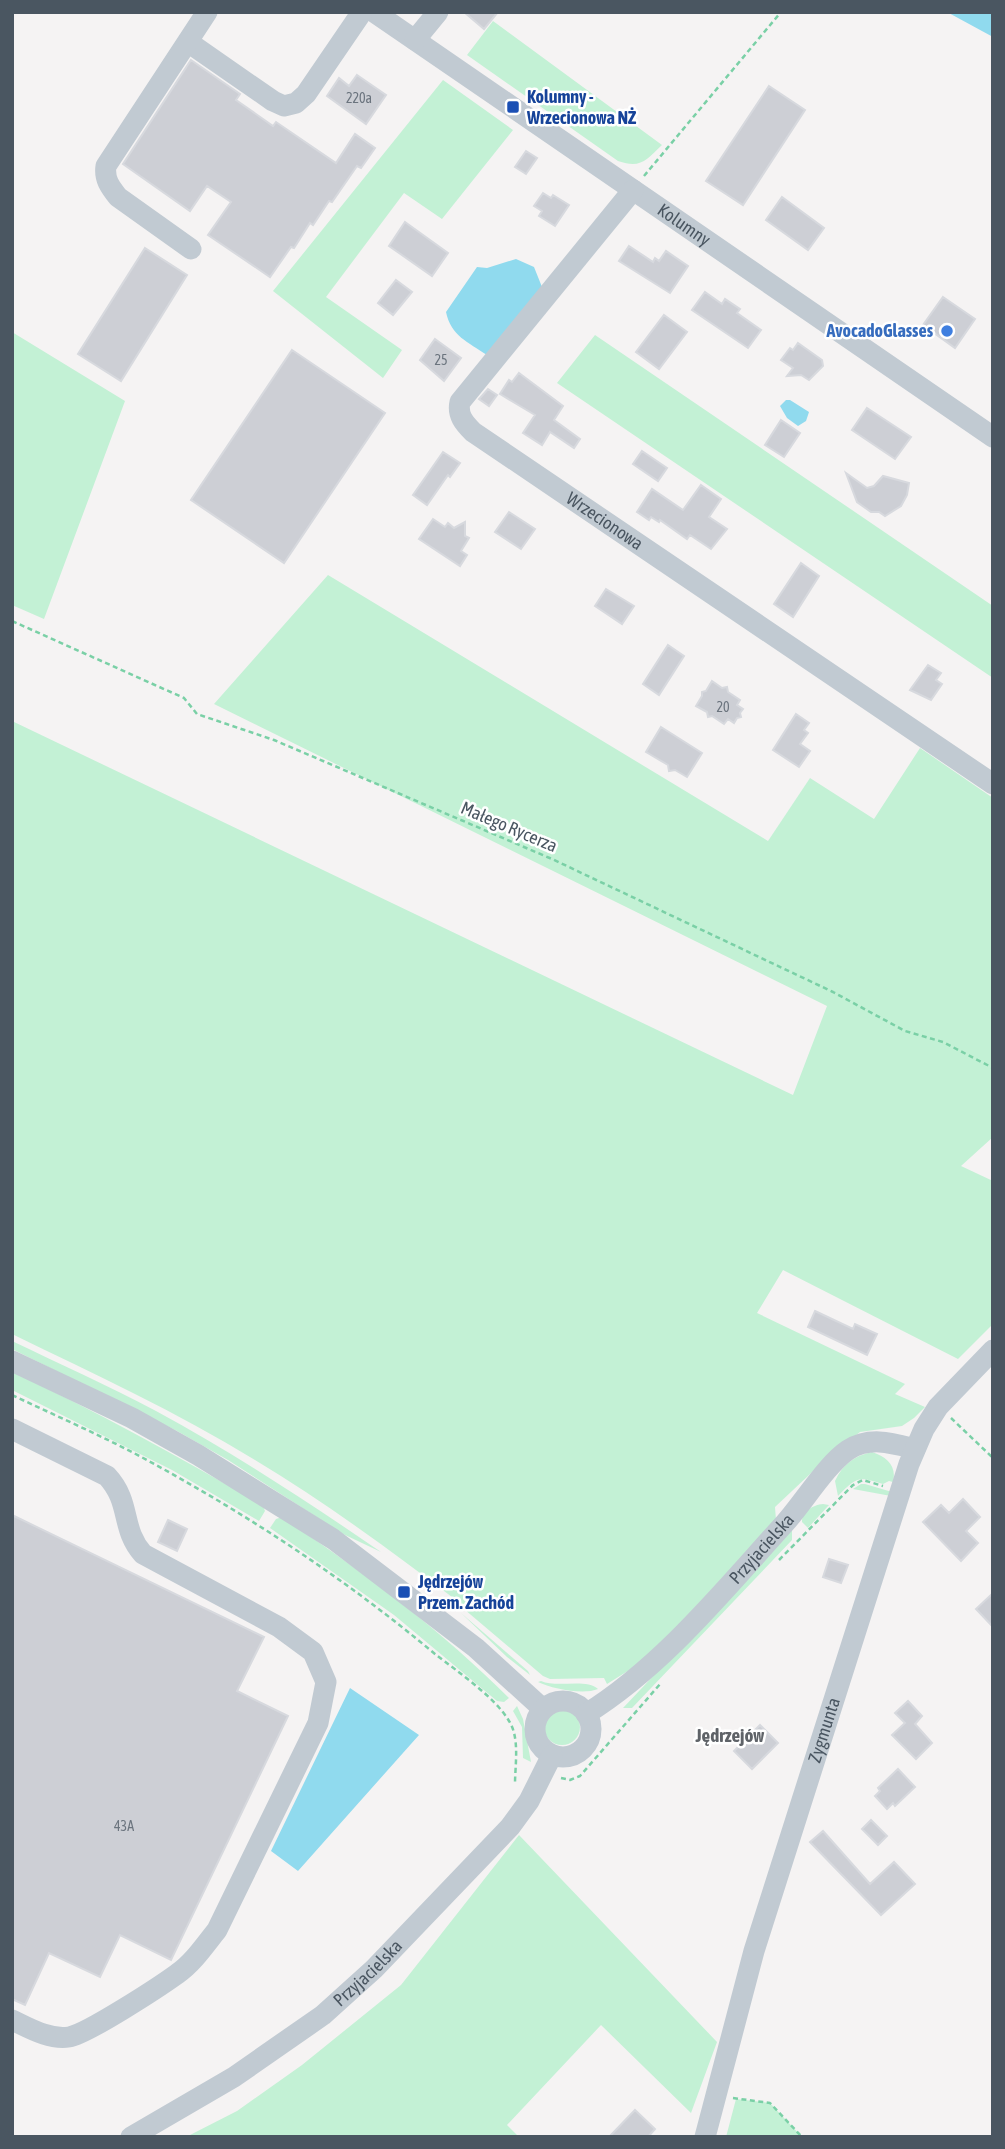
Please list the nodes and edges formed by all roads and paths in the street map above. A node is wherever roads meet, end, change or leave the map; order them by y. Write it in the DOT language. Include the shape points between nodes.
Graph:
graph roads {
  1 [pos="207,12"];
  2 [pos="362,12"];
  3 [pos="374,12"];
  4 [pos="438,12"];
  5 [pos="780,12"];
  6 [pos="415,40"];
  7 [pos="188,42"];
  8 [pos="633,190"];
  9 [pos="191,249"];
  10 [pos="993,437"];
  11 [pos="12,621"];
  12 [pos="993,784"];
  13 [pos="993,1068"];
  14 [pos="993,1350"];
  15 [pos="12,1361"];
  16 [pos="12,1395"];
  17 [pos="938,1407"];
  18 [pos="12,1429"];
  19 [pos="915,1449"];
  20 [pos="993,1458"];
  21 [pos="900,1490"];
  22 [pos="806,1532"];
  23 [pos="637,1708"];
  24 [pos="543,1709"];
  25 [pos="586,1714"];
  26 [pos="552,1755"];
  27 [pos="558,1777"];
  28 [pos="515,1787"];
  29 [pos="12,2020"];
  30 [pos="716,2096"];
  31 [pos="131,2137"];
  32 [pos="705,2137"];
  33 [pos="802,2137"];
  1 -- 7 [label="street"];
  2 -- 7 [label="street" via="306,94 284,106"];
  3 -- 6 [label="street, Kolumny"];
  4 -- 6 [label="street"];
  5 -- 8 [label="path"];
  6 -- 8 [label="street, Kolumny"];
  7 -- 9 [label="street" via="105,174 118,197"];
  8 -- 10 [label="street, Kolumny"];
  8 -- 12 [label="street, Wrzecionowa" via="460,402 464,423"];
  11 -- 13 [label="path, Małego Rycerza" via="184,698 197,714 274,740 552,859 834,992 905,1031 943,1042"];
  14 -- 17 [label="street, Zygmunta"];
  15 -- 24 [label="street" via="132,1418 333,1539 476,1648"];
  16 -- 28 [label="path" via="131,1452 263,1528 415,1637 492,1700 510,1722"];
  17 -- 19 [label="street, Zygmunta"];
  17 -- 20 [label="path"];
  18 -- 29 [label="street" via="107,1476 118,1488 130,1534 143,1554 279,1627 313,1652 326,1682 318,1723 217,1930 201,1950 178,1973 68,2038 41,2033"];
  19 -- 21 [label="street, Zygmunta"];
  19 -- 25 [label="street, Przyjacielska" via="873,1441 847,1451 670,1648"];
  21 -- 22 [label="path" via="857,1482"];
  21 -- 30 [label="street, Zygmunta" via="754,1951"];
  23 -- 27 [label="path" via="580,1776 570,1780"];
  24 -- 25 [label="street" via="566,1701"];
  24 -- 26 [label="street" via="535,1730 540,1745"];
  25 -- 26 [label="street" via="589,1736 581,1749 568,1756"];
  26 -- 31 [label="street, Przyjacielska" via="510,1827 374,1969 290,2039"];
  30 -- 32 [label="street, Zygmunta"];
  30 -- 33 [label="path" via="770,2103"];
}
